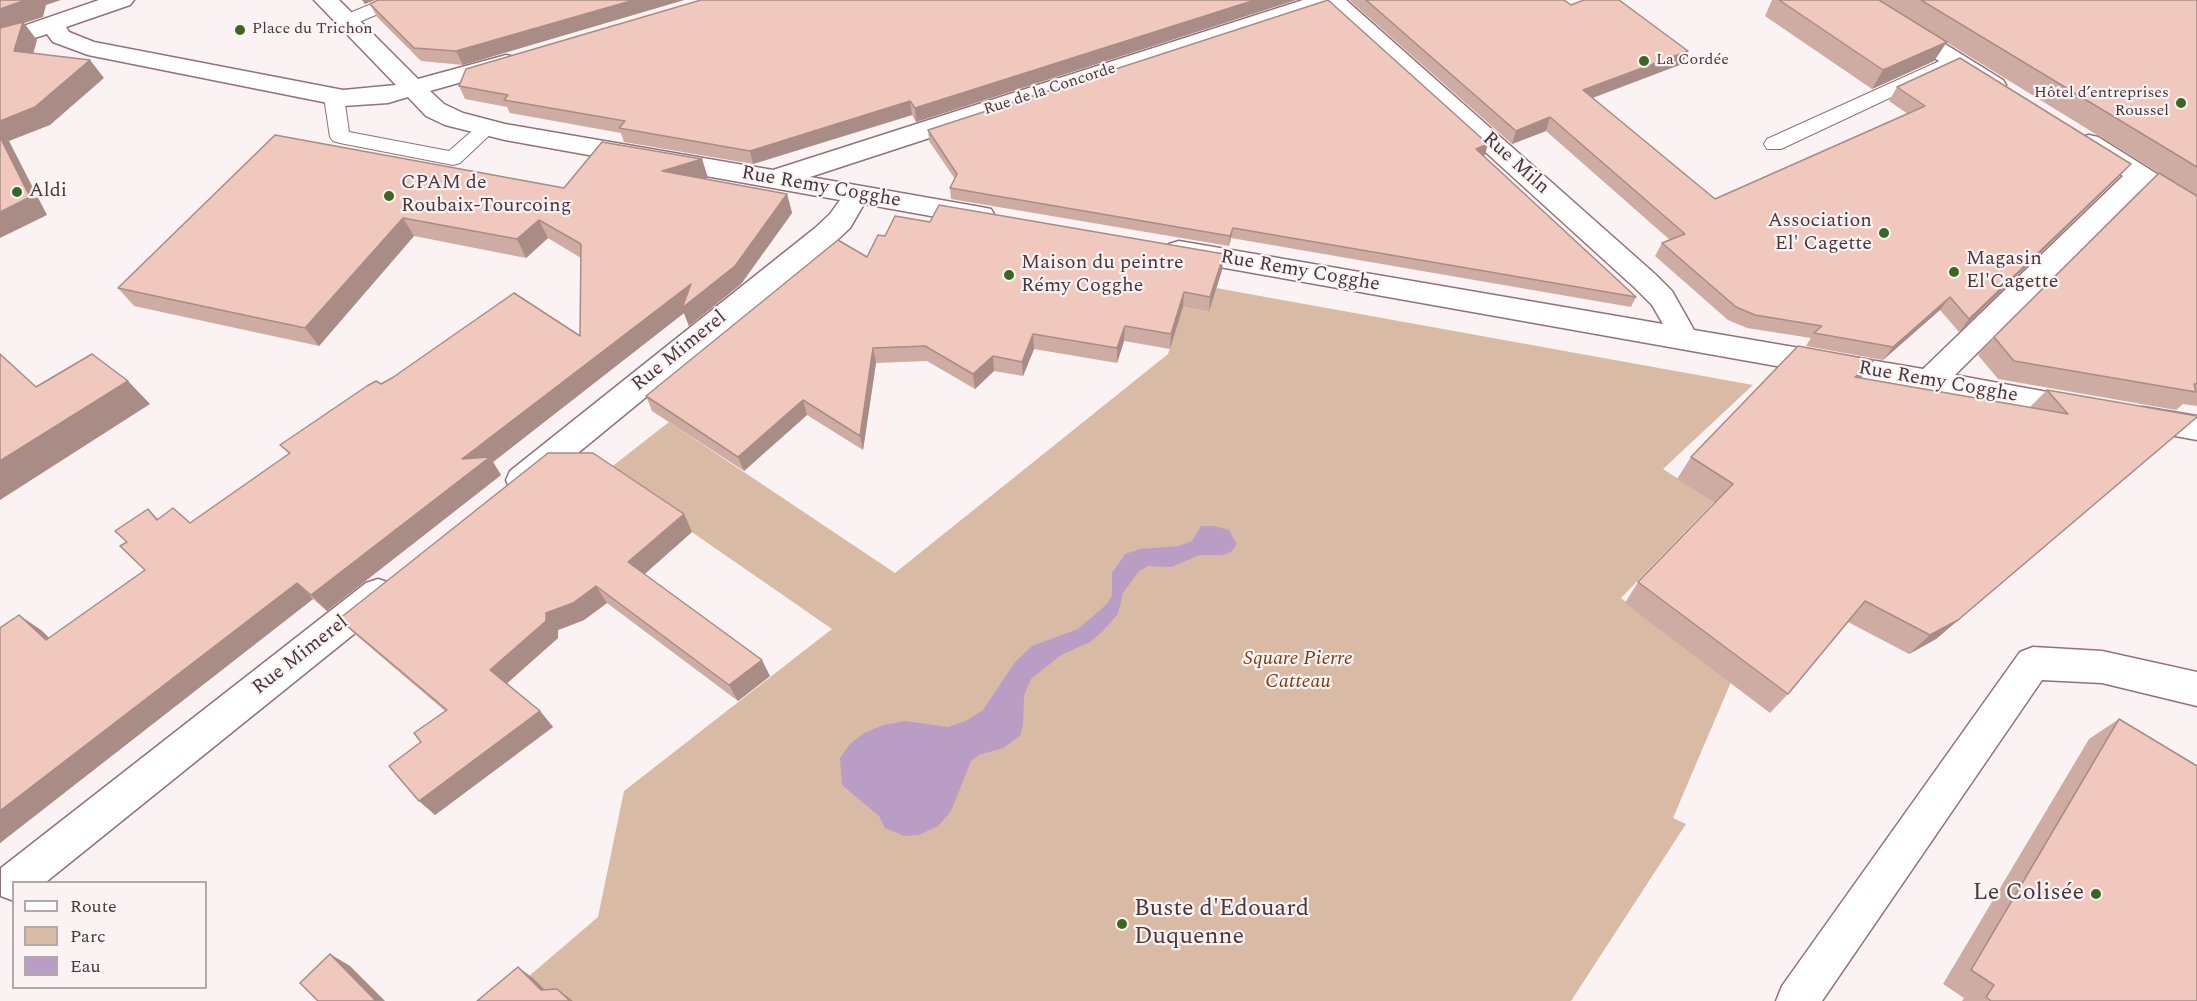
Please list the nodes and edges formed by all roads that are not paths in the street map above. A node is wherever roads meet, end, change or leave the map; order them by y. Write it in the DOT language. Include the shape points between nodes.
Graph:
graph roads {
  1 [pos="122,0"];
  2 [pos="326,0"];
  3 [pos="396,0"];
  4 [pos="1327,0"];
  5 [pos="1332,0"];
  6 [pos="1858,0"];
  7 [pos="346,21"];
  8 [pos="52,25"];
  9 [pos="0,42"];
  10 [pos="524,57"];
  11 [pos="1955,60"];
  12 [pos="414,89"];
  13 [pos="2013,96"];
  14 [pos="334,97"];
  15 [pos="487,128"];
  16 [pos="2072,133"];
  17 [pos="1774,144"];
  18 [pos="2140,175"];
  19 [pos="773,180"];
  20 [pos="857,194"];
  21 [pos="2197,212"];
  22 [pos="1010,221"];
  23 [pos="1151,246"];
  24 [pos="1682,339"];
  25 [pos="1930,381"];
  26 [pos="2197,428"];
  27 [pos="502,496"];
  28 [pos="399,578"];
  29 [pos="2197,689"];
  30 [pos="17,881"];
  31 [pos="12,885"];
  32 [pos="0,895"];
  33 [pos="1797,1001"];
  1 -- 8 [label="street"];
  2 -- 7 [label="street"];
  3 -- 7 [label="lane"];
  4 -- 19 [label="street, Rue de la Concorde"];
  5 -- 24 [label="street, Rue Miln" via="1645,281 1662,298"];
  6 -- 11 [label="street"];
  7 -- 12 [label="street"];
  8 -- 9 [label="street"];
  8 -- 14 [label="street" via="61,37 88,48"];
  10 -- 12 [label="street"];
  11 -- 13 [label="street"];
  11 -- 17 [label="lane"];
  12 -- 14 [label="street" via="372,97"];
  12 -- 15 [label="street, Rue Remy Cogghe" via="441,113"];
  14 -- 15 [label="lane" via="340,137 453,158"];
  15 -- 19 [label="street, Rue Remy Cogghe"];
  16 -- 18 [label="street"];
  18 -- 21 [label="street"];
  18 -- 25 [label="street"];
  19 -- 20 [label="street, Rue Remy Cogghe"];
  20 -- 22 [label="street, Rue Remy Cogghe"];
  20 -- 27 [label="street, Rue Mimerel" via="825,235"];
  23 -- 24 [label="street, Rue Remy Cogghe"];
  24 -- 25 [label="street, Rue Remy Cogghe"];
  25 -- 26 [label="street, Rue Remy Cogghe"];
  28 -- 30 [label="street, Rue Mimerel"];
  29 -- 33 [label="street" via="2102,667 2034,663"];
  31 -- 32 [label="street, Rue Mimerel"];
}
